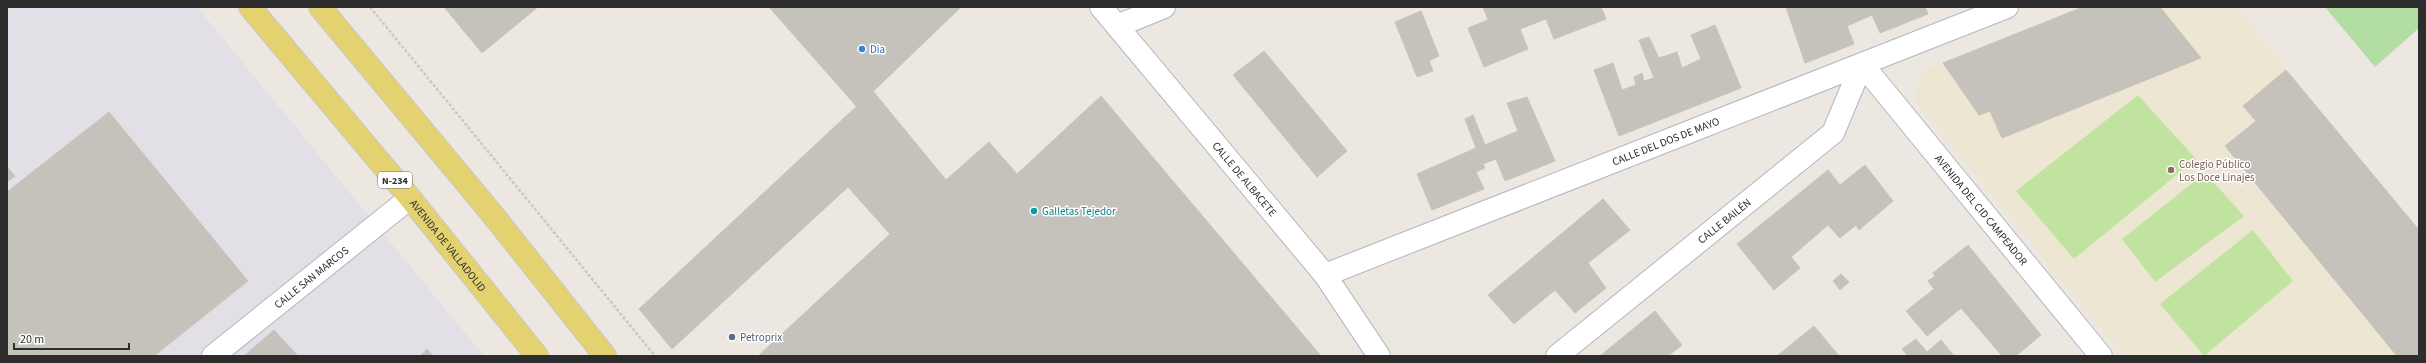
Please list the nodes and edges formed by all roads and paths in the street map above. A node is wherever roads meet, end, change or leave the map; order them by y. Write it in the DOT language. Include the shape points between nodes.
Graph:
graph roads {
  1 [pos="250,7"];
  2 [pos="320,7"];
  3 [pos="370,7"];
  4 [pos="1102,7"];
  5 [pos="1164,7"];
  6 [pos="2007,7"];
  7 [pos="1117,26"];
  8 [pos="1862,64"];
  9 [pos="410,198"];
  10 [pos="1325,275"];
  11 [pos="213,356"];
  12 [pos="537,356"];
  13 [pos="605,356"];
  14 [pos="655,356"];
  15 [pos="1379,356"];
  16 [pos="1557,356"];
  17 [pos="2101,356"];
  1 -- 9 [label="main road, AVENIDA DE VALLADOLID / N-234"];
  2 -- 13 [label="main road" via="493,215"];
  3 -- 14 [label="path"];
  4 -- 7 [label="street, CALLE DE ALBACETE"];
  5 -- 7 [label="street"];
  6 -- 8 [label="street, CALLE DEL DOS DE MAYO"];
  7 -- 10 [label="street, CALLE DE ALBACETE"];
  8 -- 10 [label="street, CALLE DEL DOS DE MAYO"];
  8 -- 16 [label="street, CALLE BAILÉN" via="1833,133"];
  8 -- 17 [label="street, AVENIDA DEL CID CAMPEADOR"];
  9 -- 11 [label="street, CALLE SAN MARCOS"];
  9 -- 12 [label="main road, AVENIDA DE VALLADOLID / N-234"];
  10 -- 15 [label="street, CALLE DE ALBACETE"];
}
